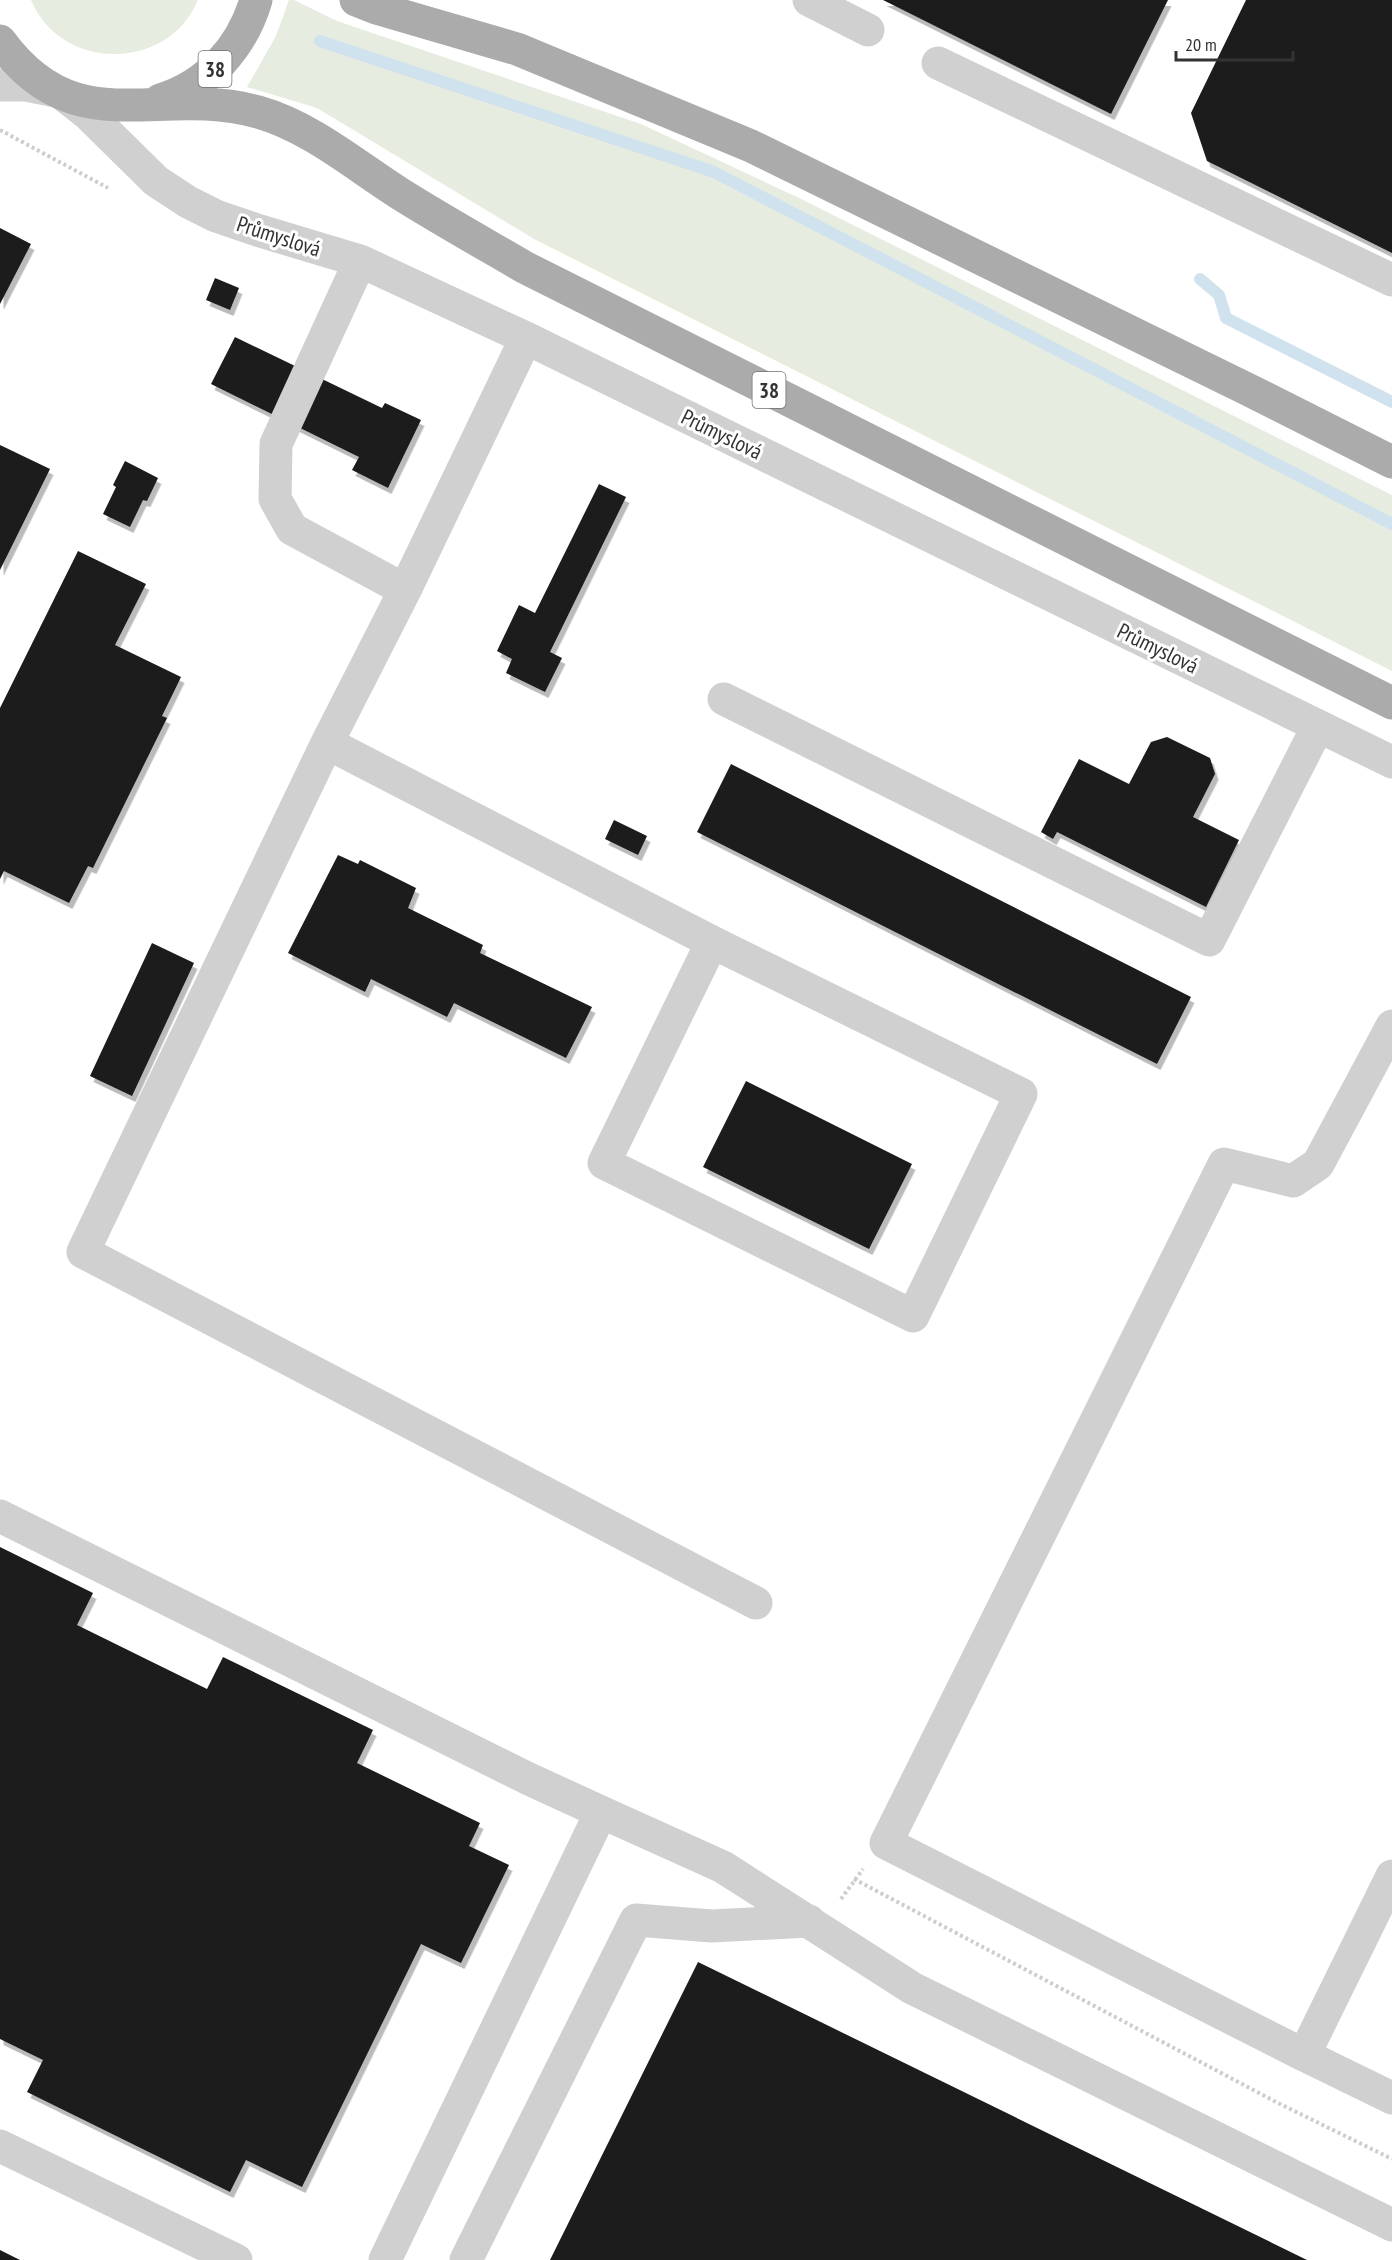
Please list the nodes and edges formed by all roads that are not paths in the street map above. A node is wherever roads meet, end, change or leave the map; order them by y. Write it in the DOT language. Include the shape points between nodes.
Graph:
graph roads {
  1 [pos="256,0"];
  2 [pos="356,0"];
  3 [pos="809,0"];
  4 [pos="868,30"];
  5 [pos="0,41"];
  6 [pos="938,63"];
  7 [pos="0,85"];
  8 [pos="58,93"];
  9 [pos="144,104"];
  10 [pos="360,261"];
  11 [pos="1392,280"];
  12 [pos="526,338"];
  13 [pos="1392,462"];
  14 [pos="405,590"];
  15 [pos="724,699"];
  16 [pos="1392,703"];
  17 [pos="1318,726"];
  18 [pos="327,743"];
  19 [pos="1392,762"];
  20 [pos="712,942"];
  21 [pos="1392,1026"];
  22 [pos="0,1516"];
  23 [pos="756,1603"];
  24 [pos="601,1812"];
  25 [pos="1392,1876"];
  26 [pos="809,1921"];
  27 [pos="1304,2055"];
  28 [pos="1392,2098"];
  29 [pos="0,2146"];
  30 [pos="1392,2225"];
  31 [pos="236,2260"];
  32 [pos="385,2260"];
  33 [pos="466,2260"];
  1 -- 9 [label="main road, Průmyslová / 38" via="246,28 213,71 190,88"];
  2 -- 13 [label="main road" via="517,49 751,146"];
  3 -- 4 [label="street"];
  5 -- 8 [label="main road, Průmyslová / 38" via="22,69"];
  6 -- 11 [label="street"];
  7 -- 8 [label="street, Průmyslová" via="26,85"];
  8 -- 9 [label="main road, Průmyslová / 38" via="100,105"];
  8 -- 10 [label="street, Průmyslová" via="88,114 156,181 188,202 216,216"];
  9 -- 16 [label="main road, Průmyslová / 38" via="230,106 286,122 524,267"];
  10 -- 12 [label="street, Průmyslová"];
  10 -- 14 [label="street" via="276,444 275,499 292,529"];
  12 -- 14 [label="street"];
  12 -- 17 [label="street, Průmyslová"];
  14 -- 18 [label="street"];
  15 -- 17 [label="street" via="1209,940"];
  17 -- 19 [label="street, Průmyslová"];
  18 -- 20 [label="street"];
  18 -- 23 [label="street" via="83,1252"];
  20 -- 20 [label="street" via="1021,1094 913,1316 604,1163"];
  21 -- 27 [label="street" via="1318,1164 1293,1180 1224,1164 886,1843"];
  22 -- 24 [label="street"];
  24 -- 26 [label="street" via="723,1867"];
  24 -- 32 [label="street"];
  25 -- 27 [label="street"];
  26 -- 30 [label="street" via="912,1988"];
  26 -- 33 [label="street" via="712,1926 636,1920"];
  27 -- 28 [label="street"];
  29 -- 31 [label="street"];
}
